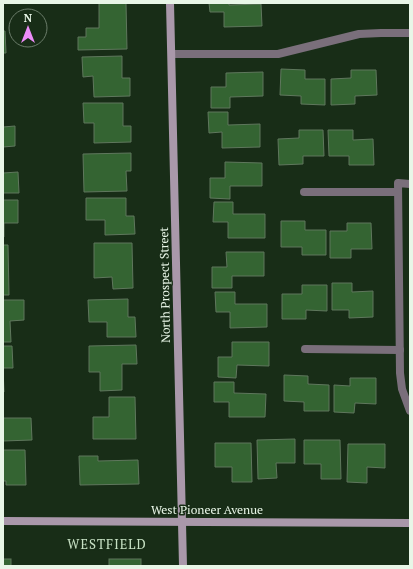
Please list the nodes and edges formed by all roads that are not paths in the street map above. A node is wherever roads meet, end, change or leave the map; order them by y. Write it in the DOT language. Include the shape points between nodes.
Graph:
graph roads {
  1 [pos="170,3"];
  2 [pos="410,33"];
  3 [pos="172,54"];
  4 [pos="410,184"];
  5 [pos="304,192"];
  6 [pos="398,192"];
  7 [pos="305,349"];
  8 [pos="400,350"];
  9 [pos="410,411"];
  10 [pos="3,520"];
  11 [pos="182,522"];
  12 [pos="410,523"];
  13 [pos="182,566"];
  1 -- 3 [label="street, North Prospect Street"];
  2 -- 3 [label="street" via="359,34 278,54"];
  3 -- 11 [label="street, North Prospect Street"];
  4 -- 6 [label="street" via="398,183"];
  5 -- 6 [label="street"];
  6 -- 8 [label="street"];
  7 -- 8 [label="street"];
  8 -- 9 [label="street" via="402,389"];
  10 -- 11 [label="street, West Pioneer Avenue"];
  11 -- 12 [label="street, West Pioneer Avenue"];
  11 -- 13 [label="street, North Prospect Street"];
}
